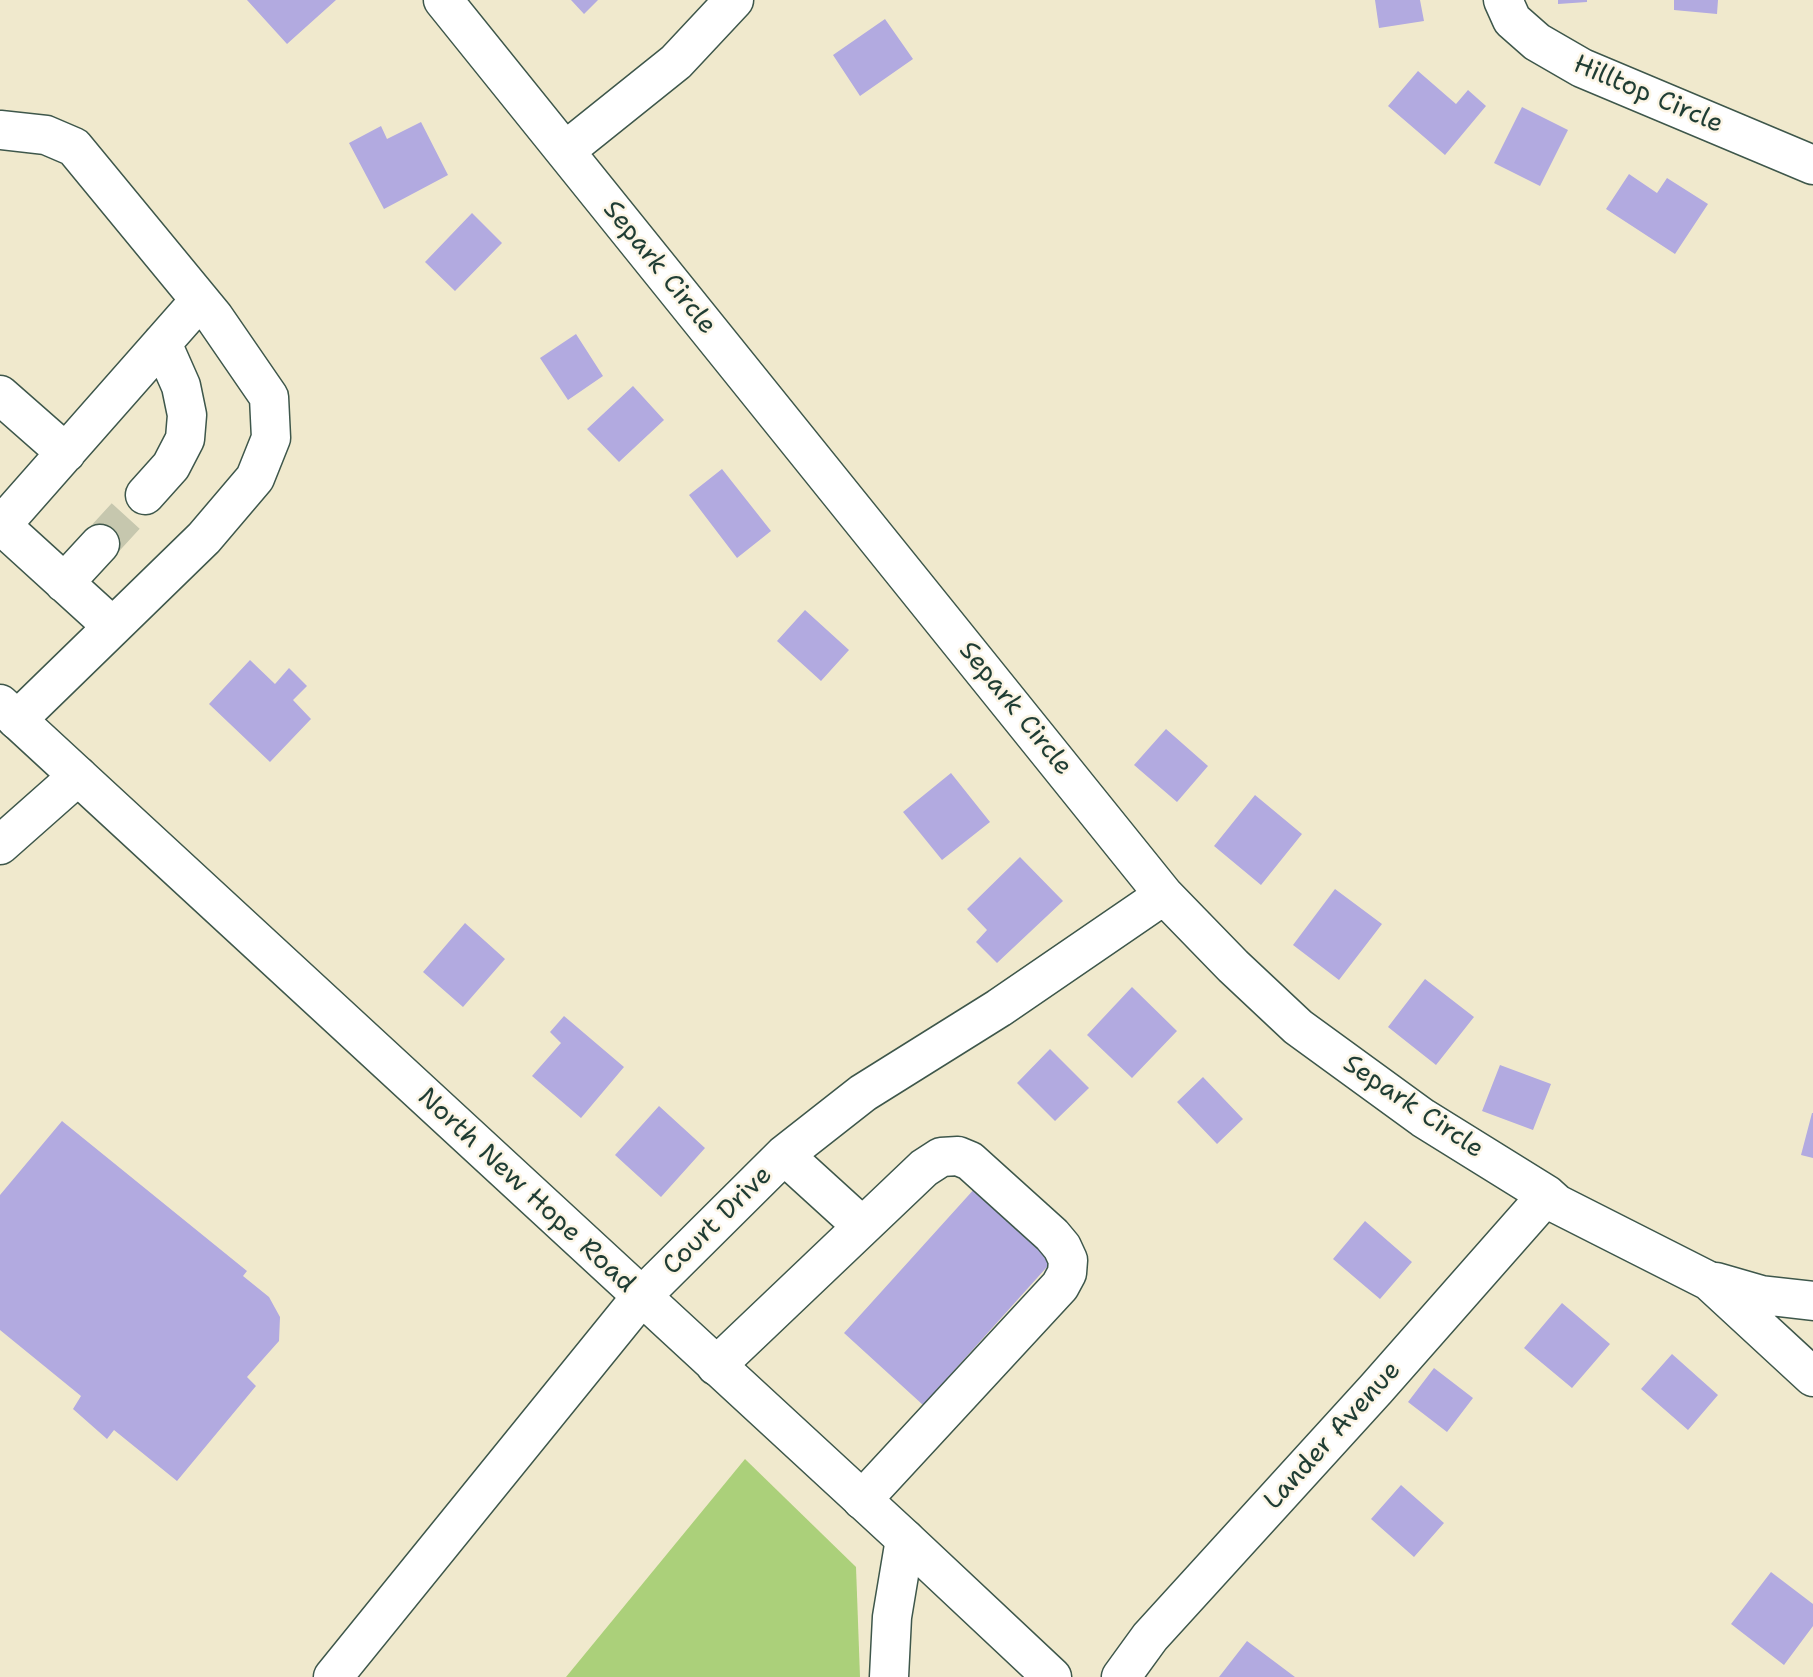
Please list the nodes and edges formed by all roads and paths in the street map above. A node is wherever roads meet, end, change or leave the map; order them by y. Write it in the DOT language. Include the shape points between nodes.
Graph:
graph roads {
  1 [pos="443,0"];
  2 [pos="734,0"];
  3 [pos="1503,0"];
  4 [pos="0,130"];
  5 [pos="565,151"];
  6 [pos="1813,165"];
  7 [pos="200,300"];
  8 [pos="162,343"];
  9 [pos="2,401"];
  10 [pos="65,453"];
  11 [pos="145,495"];
  12 [pos="1,526"];
  13 [pos="100,544"];
  14 [pos="64,583"];
  15 [pos="112,626"];
  16 [pos="9,712"];
  17 [pos="78,776"];
  18 [pos="0,845"];
  19 [pos="1164,895"];
  20 [pos="784,1155"];
  21 [pos="1547,1195"];
  22 [pos="862,1226"];
  23 [pos="1709,1281"];
  24 [pos="641,1297"];
  25 [pos="1813,1301"];
  26 [pos="716,1366"];
  27 [pos="1813,1377"];
  28 [pos="862,1500"];
  29 [pos="905,1539"];
  30 [pos="333,1677"];
  31 [pos="889,1677"];
  32 [pos="1052,1677"];
  33 [pos="1121,1677"];
  1 -- 5 [label="street, Separk Circle"];
  2 -- 5 [label="street" via="676,62"];
  3 -- 6 [label="street, Hilltop Circle" via="1512,20 1537,43 1582,68"];
  4 -- 7 [label="street" via="46,135 74,147"];
  5 -- 19 [label="street, Separk Circle"];
  7 -- 8 [label="street"];
  7 -- 15 [label="street" via="269,397 271,438 255,478 204,538"];
  8 -- 10 [label="street"];
  8 -- 11 [label="street" via="181,386 187,415 185,439 171,466"];
  9 -- 10 [label="street"];
  10 -- 12 [label="street"];
  12 -- 14 [label="street"];
  13 -- 14 [label="street"];
  14 -- 15 [label="street"];
  15 -- 16 [label="street"];
  16 -- 17 [label="street, North New Hope Road"];
  17 -- 18 [label="street"];
  17 -- 24 [label="street, North New Hope Road"];
  19 -- 20 [label="street, Court Drive" via="999,1008 863,1093"];
  19 -- 21 [label="street, Separk Circle" via="1298,1027 1423,1118"];
  20 -- 22 [label="street"];
  20 -- 24 [label="street, Court Drive"];
  21 -- 23 [label="street, Separk Circle"];
  21 -- 33 [label="street, Lander Avenue" via="1150,1637"];
  22 -- 26 [label="street"];
  22 -- 28 [label="street" via="924,1168 941,1157 958,1156 970,1161 1052,1235 1068,1260 1060,1286"];
  23 -- 25 [label="street, Separk Circle" via="1761,1295"];
  23 -- 27 [label="street, Separk Circle"];
  24 -- 26 [label="street, North New Hope Road"];
  24 -- 30 [label="street, Court Drive"];
  26 -- 28 [label="street, North New Hope Road"];
  28 -- 29 [label="street, North New Hope Road"];
  29 -- 31 [label="street" via="892,1617"];
  29 -- 32 [label="street, North New Hope Road"];
}
